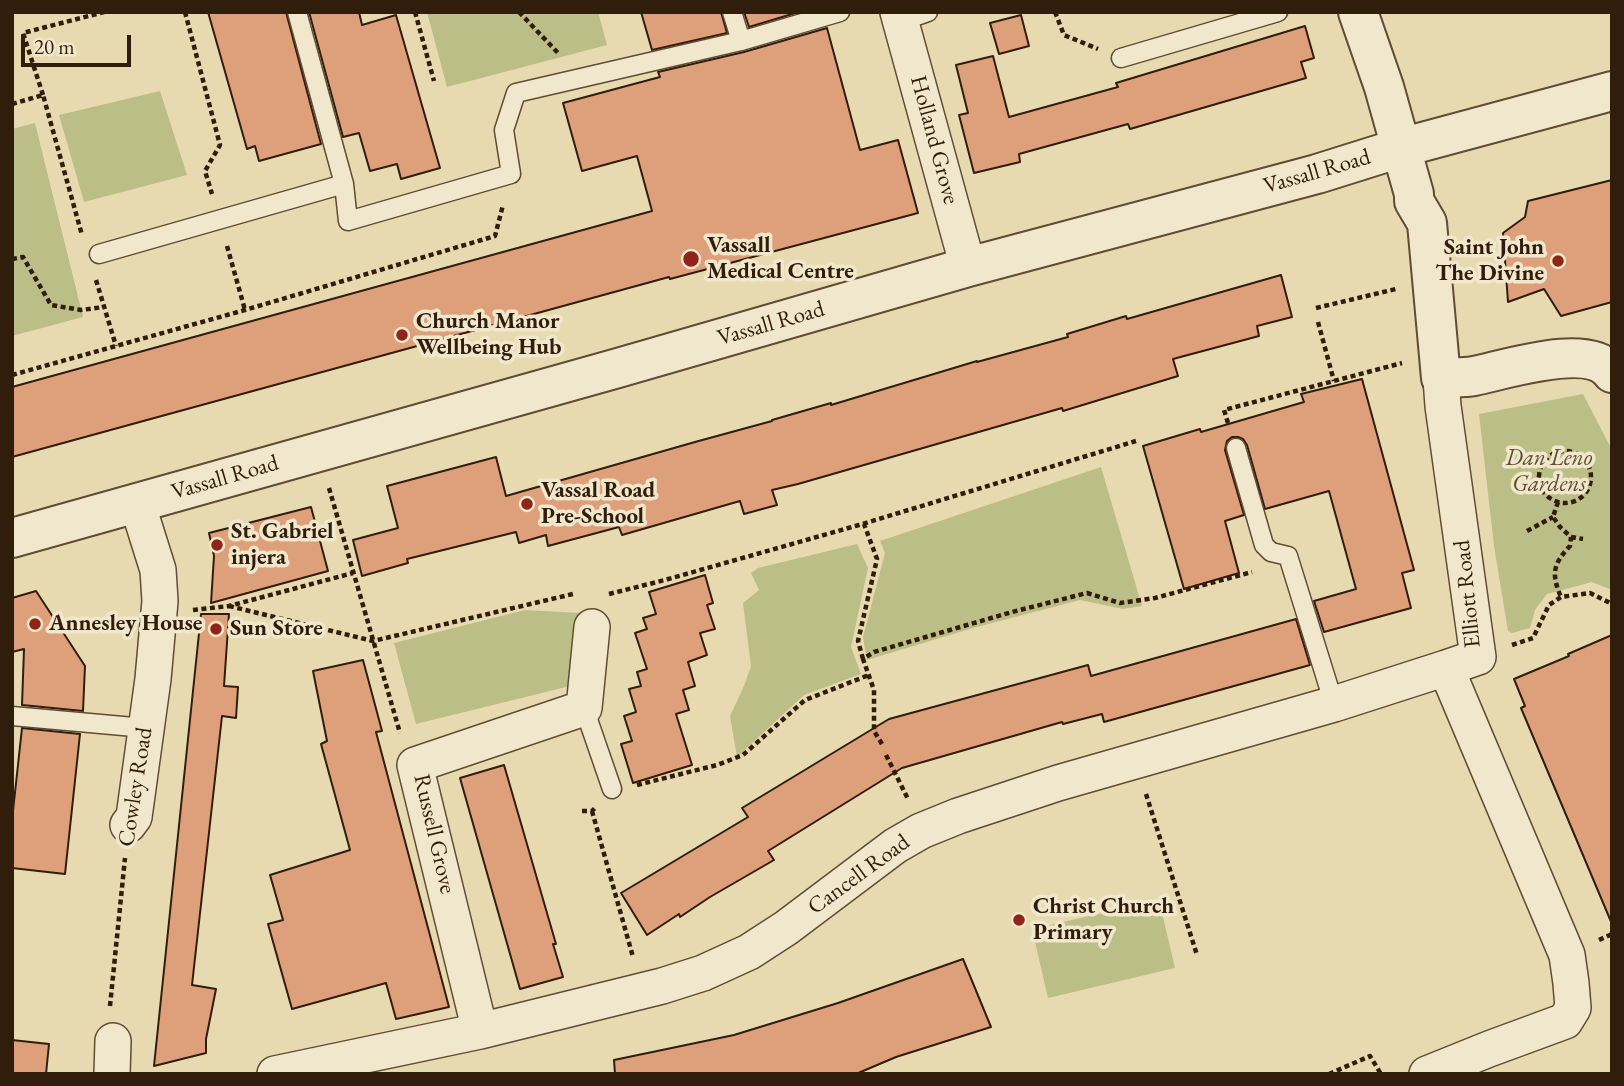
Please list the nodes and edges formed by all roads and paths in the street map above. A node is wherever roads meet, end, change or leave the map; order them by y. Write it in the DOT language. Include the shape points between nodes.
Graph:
graph roads {
  1 [pos="104,12"];
  2 [pos="185,12"];
  3 [pos="297,12"];
  4 [pos="415,12"];
  5 [pos="519,12"];
  6 [pos="732,12"];
  7 [pos="840,12"];
  8 [pos="1055,12"];
  9 [pos="1278,12"];
  10 [pos="1358,12"];
  11 [pos="909,15"];
  12 [pos="741,41"];
  13 [pos="1121,58"];
  14 [pos="572,80"];
  15 [pos="434,81"];
  16 [pos="1612,91"];
  17 [pos="43,95"];
  18 [pos="12,104"];
  19 [pos="1400,148"];
  20 [pos="511,174"];
  21 [pos="344,184"];
  22 [pos="214,200"];
  23 [pos="84,241"];
  24 [pos="227,246"];
  25 [pos="99,254"];
  26 [pos="12,258"];
  27 [pos="968,267"];
  28 [pos="95,277"];
  29 [pos="1400,288"];
  30 [pos="104,307"];
  31 [pos="1316,308"];
  32 [pos="245,310"];
  33 [pos="1318,322"];
  34 [pos="116,346"];
  35 [pos="1425,369"];
  36 [pos="1611,370"];
  37 [pos="12,375"];
  38 [pos="1334,381"];
  39 [pos="1136,441"];
  40 [pos="1236,447"];
  41 [pos="329,488"];
  42 [pos="1558,502"];
  43 [pos="137,503"];
  44 [pos="1553,517"];
  45 [pos="864,524"];
  46 [pos="1527,531"];
  47 [pos="1571,537"];
  48 [pos="12,538"];
  49 [pos="1583,539"];
  50 [pos="1290,562"];
  51 [pos="354,573"];
  52 [pos="607,594"];
  53 [pos="1561,597"];
  54 [pos="1612,604"];
  55 [pos="229,606"];
  56 [pos="186,611"];
  57 [pos="588,611"];
  58 [pos="373,641"];
  59 [pos="1478,657"];
  60 [pos="863,659"];
  61 [pos="1446,668"];
  62 [pos="869,675"];
  63 [pos="1334,704"];
  64 [pos="584,708"];
  65 [pos="12,716"];
  66 [pos="145,729"];
  67 [pos="882,744"];
  68 [pos="886,755"];
  69 [pos="415,765"];
  70 [pos="1142,787"];
  71 [pos="612,789"];
  72 [pos="908,800"];
  73 [pos="582,811"];
  74 [pos="128,825"];
  75 [pos="1197,955"];
  76 [pos="636,968"];
  77 [pos="480,1031"];
  78 [pos="112,1057"];
  79 [pos="278,1073"];
  80 [pos="1329,1074"];
  81 [pos="1381,1074"];
  82 [pos="1427,1074"];
  1 -- 17 [label="path" via="23,33"];
  2 -- 22 [label="path" via="220,145 205,171"];
  3 -- 21 [label="lane"];
  4 -- 15 [label="path"];
  5 -- 14 [label="path" via="558,51"];
  6 -- 12 [label="lane"];
  7 -- 12 [label="lane"];
  8 -- 13 [label="path" via="1064,35"];
  9 -- 13 [label="lane"];
  10 -- 19 [label="street, Elliott Road"];
  11 -- 27 [label="street, Holland Grove"];
  12 -- 14 [label="lane"];
  14 -- 20 [label="lane" via="516,93 504,130"];
  16 -- 19 [label="street, Vassall Road"];
  17 -- 18 [label="path"];
  17 -- 23 [label="path"];
  19 -- 27 [label="street, Vassall Road"];
  19 -- 35 [label="street, Elliott Road" via="1415,201 1427,223"];
  20 -- 21 [label="lane" via="348,220"];
  20 -- 32 [label="path" via="495,236"];
  21 -- 25 [label="lane"];
  24 -- 32 [label="path"];
  26 -- 30 [label="path" via="23,257 51,305 82,310"];
  27 -- 43 [label="street, Vassall Road"];
  28 -- 30 [label="path"];
  29 -- 31 [label="path"];
  30 -- 34 [label="path"];
  32 -- 34 [label="path"];
  33 -- 38 [label="path"];
  34 -- 37 [label="path"];
  35 -- 36 [label="street" via="1472,376 1532,362 1576,359 1593,360"];
  35 -- 38 [label="path"];
  35 -- 59 [label="street, Elliott Road" via="1445,420"];
  38 -- 40 [label="path" via="1224,410"];
  39 -- 45 [label="path"];
  40 -- 50 [label="lane" via="1264,545 1288,556"];
  41 -- 51 [label="path"];
  42 -- 42 [label="path" via="1549,498 1539,483 1541,465 1557,452 1575,452 1588,464 1589,489 1577,500"];
  42 -- 44 [label="path"];
  43 -- 48 [label="street, Vassall Road"];
  43 -- 66 [label="street, Cowley Road" via="158,570 160,601"];
  44 -- 46 [label="path"];
  44 -- 47 [label="path"];
  45 -- 52 [label="path"];
  45 -- 60 [label="path" via="877,559 858,641"];
  47 -- 49 [label="path"];
  47 -- 53 [label="path" via="1554,575"];
  50 -- 60 [label="path" via="1130,602 1087,593 874,652"];
  50 -- 63 [label="lane"];
  51 -- 55 [label="path"];
  51 -- 58 [label="path"];
  53 -- 54 [label="path" via="1590,593"];
  53 -- 59 [label="path" via="1549,605 1533,638"];
  55 -- 56 [label="path"];
  55 -- 58 [label="path"];
  57 -- 58 [label="path" via="572,594"];
  57 -- 64 [label="street"];
  58 -- 69 [label="path" via="400,735"];
  59 -- 61 [label="street, Elliott Road"];
  60 -- 62 [label="path"];
  61 -- 63 [label="street, Cancell Road"];
  61 -- 82 [label="street, Elliott Road" via="1567,955 1573,1008 1565,1021"];
  62 -- 67 [label="path" via="874,690 874,731"];
  62 -- 71 [label="path" via="805,700 743,755 646,784"];
  63 -- 77 [label="street, Cancell Road" via="958,816 895,846 786,928 703,973"];
  64 -- 69 [label="street, Russell Grove"];
  64 -- 71 [label="lane"];
  65 -- 66 [label="lane"];
  66 -- 74 [label="street, Cowley Road" via="134,817"];
  68 -- 72 [label="path"];
  69 -- 77 [label="street, Russell Grove"];
  70 -- 75 [label="path"];
  73 -- 76 [label="path" via="592,811"];
  74 -- 78 [label="path, Cowley Road" via="108,1025"];
  77 -- 79 [label="street, Cancell Road"];
  80 -- 81 [label="path" via="1370,1056"];
}
